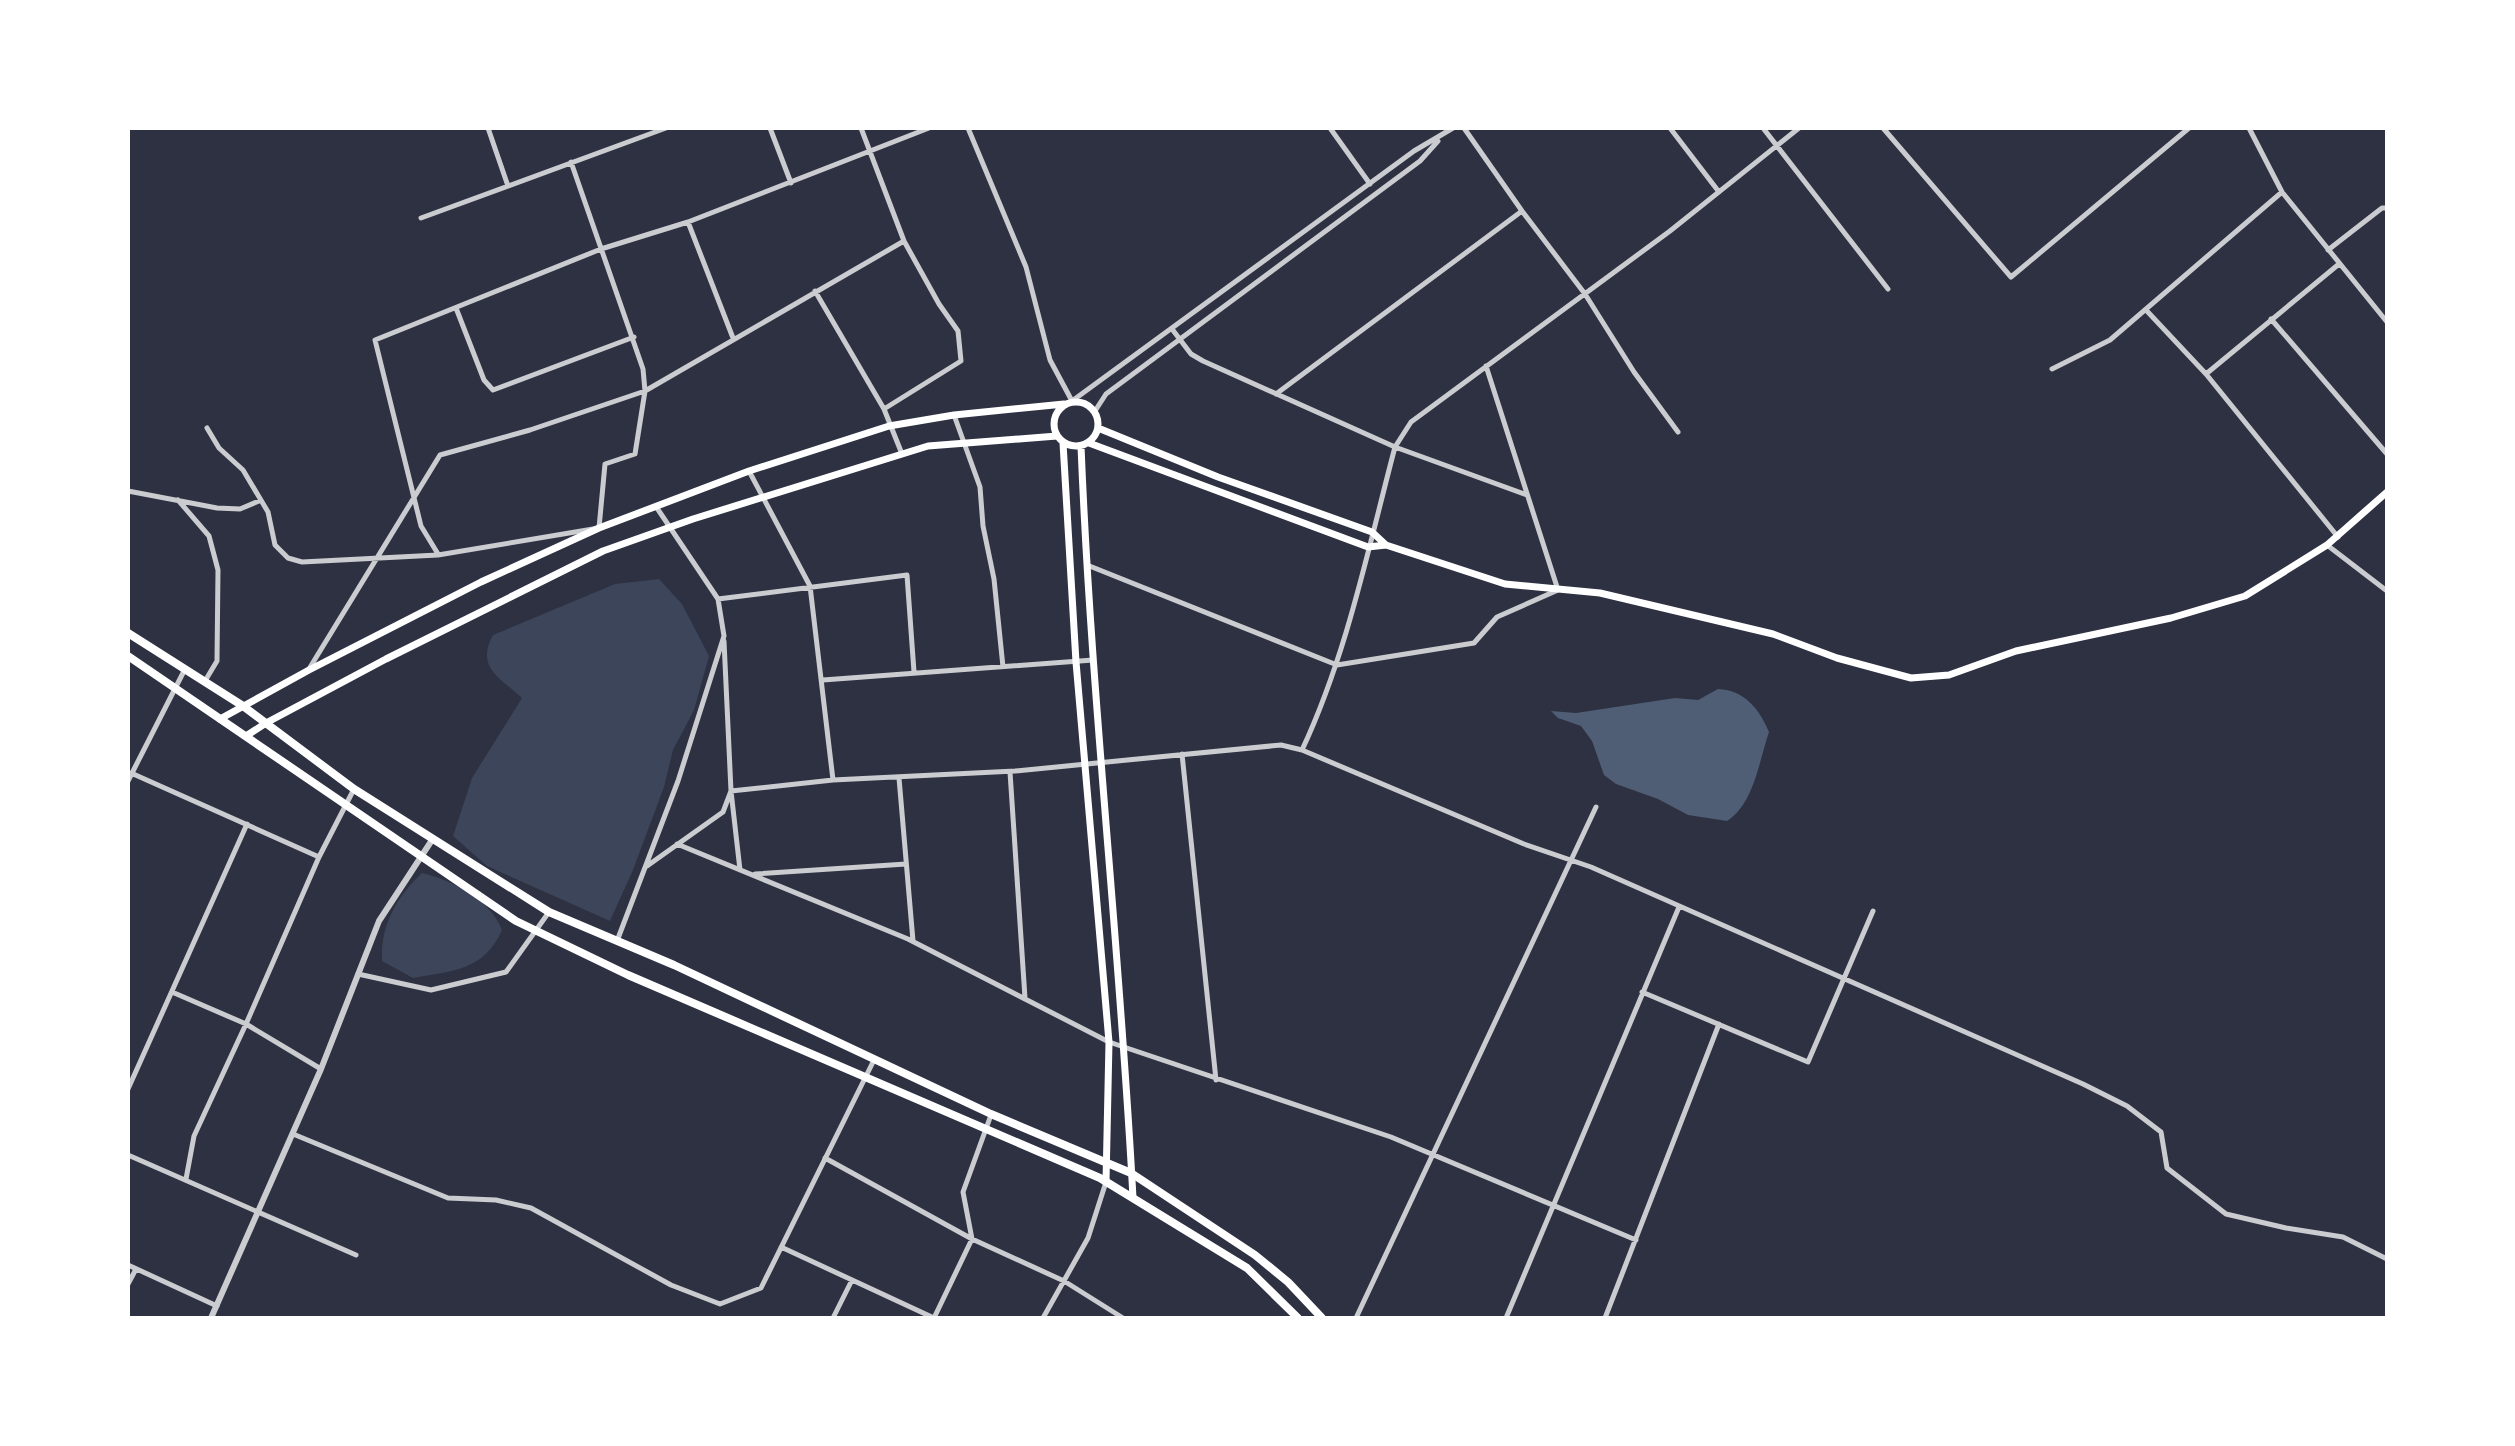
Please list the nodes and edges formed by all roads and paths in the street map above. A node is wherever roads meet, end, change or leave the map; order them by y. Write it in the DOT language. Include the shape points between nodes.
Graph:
graph roads {
  1 [pos="488,128"];
  2 [pos="666,128"];
  3 [pos="770,128"];
  4 [pos="861,128"];
  5 [pos="929,128"];
  6 [pos="968,128"];
  7 [pos="1330,128"];
  8 [pos="1453,128"];
  9 [pos="1464,128"];
  10 [pos="1670,128"];
  11 [pos="1763,128"];
  12 [pos="1799,128"];
  13 [pos="1883,128"];
  14 [pos="2189,128"];
  15 [pos="2249,128"];
  16 [pos="1441,137"];
  17 [pos="1778,147"];
  18 [pos="871,153"];
  19 [pos="571,162"];
  20 [pos="791,183"];
  21 [pos="1370,184"];
  22 [pos="508,186"];
  23 [pos="1719,192"];
  24 [pos="2282,192"];
  25 [pos="2387,208"];
  26 [pos="1522,211"];
  27 [pos="421,218"];
  28 [pos="688,222"];
  29 [pos="904,241"];
  30 [pos="601,249"];
  31 [pos="2328,250"];
  32 [pos="2339,264"];
  33 [pos="1888,289"];
  34 [pos="815,291"];
  35 [pos="1585,294"];
  36 [pos="456,308"];
  37 [pos="2146,310"];
  38 [pos="2271,319"];
  39 [pos="2387,322"];
  40 [pos="1172,329"];
  41 [pos="634,337"];
  42 [pos="733,338"];
  43 [pos="1180,340"];
  44 [pos="1486,366"];
  45 [pos="2052,369"];
  46 [pos="2206,374"];
  47 [pos="645,391"];
  48 [pos="1275,394"];
  49 [pos="1068,403"];
  50 [pos="884,409"];
  51 [pos="1095,411"];
  52 [pos="954,415"];
  53 [pos="889,426"];
  54 [pos="207,428"];
  55 [pos="1098,428"];
  56 [pos="1678,432"];
  57 [pos="1057,436"];
  58 [pos="964,443"];
  59 [pos="1063,443"];
  60 [pos="1085,444"];
  61 [pos="1395,447"];
  62 [pos="902,454"];
  63 [pos="2387,454"];
  64 [pos="749,471"];
  65 [pos="1218,477"];
  66 [pos="1212,488"];
  67 [pos="128,491"];
  68 [pos="2387,492"];
  69 [pos="1528,496"];
  70 [pos="414,498"];
  71 [pos="762,498"];
  72 [pos="178,500"];
  73 [pos="259,501"];
  74 [pos="1288,502"];
  75 [pos="657,508"];
  76 [pos="1324,515"];
  77 [pos="1284,516"];
  78 [pos="670,527"];
  79 [pos="599,528"];
  80 [pos="1320,530"];
  81 [pos="1372,532"];
  82 [pos="2338,537"];
  83 [pos="1386,545"];
  84 [pos="2327,545"];
  85 [pos="1368,547"];
  86 [pos="438,555"];
  87 [pos="378,558"];
  88 [pos="1086,564"];
  89 [pos="810,586"];
  90 [pos="1558,590"];
  91 [pos="2387,591"];
  92 [pos="718,599"];
  93 [pos="128,633"];
  94 [pos="724,636"];
  95 [pos="128,656"];
  96 [pos="1093,660"];
  97 [pos="1076,662"];
  98 [pos="1337,665"];
  99 [pos="1003,667"];
  100 [pos="185,669"];
  101 [pos="309,670"];
  102 [pos="914,672"];
  103 [pos="823,680"];
  104 [pos="205,681"];
  105 [pos="175,687"];
  106 [pos="243,706"];
  107 [pos="220,719"];
  108 [pos="266,723"];
  109 [pos="246,736"];
  110 [pos="1302,750"];
  111 [pos="1182,754"];
  112 [pos="1101,762"];
  113 [pos="1087,765"];
  114 [pos="1010,772"];
  115 [pos="131,773"];
  116 [pos="899,778"];
  117 [pos="833,780"];
  118 [pos="128,781"];
  119 [pos="354,789"];
  120 [pos="731,791"];
  121 [pos="346,805"];
  122 [pos="1596,807"];
  123 [pos="247,824"];
  124 [pos="432,840"];
  125 [pos="677,844"];
  126 [pos="319,857"];
  127 [pos="421,857"];
  128 [pos="1571,860"];
  129 [pos="906,864"];
  130 [pos="647,866"];
  131 [pos="740,870"];
  132 [pos="751,874"];
  133 [pos="1679,907"];
  134 [pos="1873,911"];
  135 [pos="549,912"];
  136 [pos="535,931"];
  137 [pos="913,941"];
  138 [pos="617,942"];
  139 [pos="358,974"];
  140 [pos="1846,979"];
  141 [pos="172,992"];
  142 [pos="1642,992"];
  143 [pos="1025,999"];
  144 [pos="246,1024"];
  145 [pos="1719,1024"];
  146 [pos="1109,1042"];
  147 [pos="1124,1047"];
  148 [pos="874,1060"];
  149 [pos="321,1069"];
  150 [pos="866,1077"];
  151 [pos="1216,1080"];
  152 [pos="128,1089"];
  153 [pos="991,1114"];
  154 [pos="986,1129"];
  155 [pos="293,1134"];
  156 [pos="1433,1154"];
  157 [pos="128,1155"];
  158 [pos="825,1158"];
  159 [pos="1106,1163"];
  160 [pos="1131,1173"];
  161 [pos="186,1179"];
  162 [pos="1106,1182"];
  163 [pos="1133,1198"];
  164 [pos="1554,1205"];
  165 [pos="258,1214"];
  166 [pos="972,1239"];
  167 [pos="1636,1240"];
  168 [pos="781,1247"];
  169 [pos="356,1255"];
  170 [pos="2387,1259"];
  171 [pos="128,1265"];
  172 [pos="136,1269"];
  173 [pos="852,1280"];
  174 [pos="1064,1281"];
  175 [pos="128,1284"];
  176 [pos="217,1306"];
  177 [pos="211,1318"];
  178 [pos="833,1318"];
  179 [pos="934,1318"];
  180 [pos="1043,1318"];
  181 [pos="1123,1318"];
  182 [pos="1298,1318"];
  183 [pos="1322,1318"];
  184 [pos="1356,1318"];
  185 [pos="1506,1318"];
  186 [pos="1605,1318"];
  1 -- 22 [label="street"];
  2 -- 19 [label="street"];
  3 -- 20 [label="street"];
  4 -- 18 [label="street"];
  5 -- 18 [label="street"];
  6 -- 49 [label="street" via="1026,267 1050,360"];
  7 -- 21 [label="street"];
  8 -- 16 [label="street"];
  9 -- 26 [label="street"];
  10 -- 23 [label="street"];
  11 -- 17 [label="street"];
  12 -- 17 [label="street"];
  13 -- 14 [label="street" via="2011,277"];
  15 -- 24 [label="street"];
  16 -- 21 [label="street"];
  16 -- 43 [label="street" via="1420,161"];
  17 -- 23 [label="street"];
  17 -- 33 [label="street"];
  18 -- 20 [label="street"];
  18 -- 29 [label="street"];
  19 -- 22 [label="street"];
  19 -- 30 [label="street"];
  20 -- 28 [label="street"];
  21 -- 40 [label="street"];
  22 -- 27 [label="street"];
  23 -- 35 [label="street"];
  24 -- 31 [label="street"];
  24 -- 37 [label="street"];
  25 -- 31 [label="street"];
  26 -- 35 [label="street"];
  26 -- 48 [label="street"];
  28 -- 30 [label="street"];
  28 -- 42 [label="street"];
  29 -- 34 [label="street"];
  29 -- 50 [label="street" via="958,331 961,361"];
  30 -- 36 [label="street"];
  30 -- 41 [label="street"];
  31 -- 32 [label="street"];
  32 -- 38 [label="street"];
  32 -- 39 [label="street"];
  34 -- 42 [label="street"];
  34 -- 50 [label="street"];
  35 -- 44 [label="street"];
  35 -- 56 [label="street"];
  36 -- 41 [label="street" via="484,380 493,390"];
  36 -- 70 [label="street" via="375,340"];
  37 -- 45 [label="street" via="2110,340"];
  37 -- 46 [label="street"];
  38 -- 46 [label="street"];
  38 -- 63 [label="street"];
  40 -- 43 [label="street"];
  40 -- 49 [label="street"];
  41 -- 47 [label="street"];
  42 -- 47 [label="street"];
  43 -- 48 [label="street" via="1203,361"];
  43 -- 51 [label="street" via="1106,394"];
  44 -- 61 [label="street" via="1411,422"];
  44 -- 69 [label="street"];
  46 -- 82 [label="street"];
  47 -- 70 [label="street" via="440,455"];
  47 -- 79 [label="street" via="635,454 605,464"];
  48 -- 61 [label="street"];
  49 -- 51 [label="main road" via="1081,402"];
  49 -- 52 [label="main road"];
  49 -- 57 [label="main road" via="1054,418"];
  50 -- 53 [label="street"];
  51 -- 55 [label="main road"];
  52 -- 53 [label="main road"];
  52 -- 58 [label="street"];
  53 -- 62 [label="street"];
  53 -- 64 [label="main road"];
  54 -- 73 [label="street" via="243,470"];
  55 -- 60 [label="main road"];
  55 -- 65 [label="main road"];
  57 -- 58 [label="main road"];
  57 -- 59 [label="main road"];
  58 -- 62 [label="main road"];
  58 -- 99 [label="street" via="980,487"];
  59 -- 60 [label="main road"];
  59 -- 97 [label="main road"];
  60 -- 66 [label="main road"];
  60 -- 88 [label="main road"];
  61 -- 69 [label="street"];
  61 -- 81 [label="street"];
  62 -- 71 [label="main road"];
  64 -- 71 [label="street"];
  64 -- 75 [label="main road"];
  65 -- 66 [label="main road"];
  65 -- 74 [label="main road"];
  66 -- 77 [label="main road"];
  67 -- 72 [label="street"];
  68 -- 82 [label="main road"];
  69 -- 90 [label="street"];
  70 -- 86 [label="street" via="421,526"];
  70 -- 87 [label="street"];
  71 -- 78 [label="main road"];
  71 -- 89 [label="street"];
  72 -- 73 [label="street" via="240,509"];
  72 -- 104 [label="street" via="209,536 218,570 217,661"];
  73 -- 87 [label="street" via="268,512 275,545 288,558"];
  74 -- 76 [label="main road"];
  74 -- 77 [label="main road"];
  75 -- 78 [label="street"];
  75 -- 79 [label="main road"];
  76 -- 80 [label="main road"];
  76 -- 81 [label="main road"];
  77 -- 80 [label="main road"];
  78 -- 92 [label="street"];
  78 -- 108 [label="main road" via="603,551"];
  79 -- 86 [label="street"];
  79 -- 101 [label="main road"];
  80 -- 85 [label="main road"];
  81 -- 83 [label="main road"];
  81 -- 85 [label="street"];
  82 -- 84 [label="main road"];
  83 -- 85 [label="main road"];
  83 -- 90 [label="main road" via="1505,584"];
  84 -- 90 [label="main road" via="2245,596 2171,618 2016,651 1949,675 1911,678 1773,634 1600,593"];
  84 -- 91 [label="street"];
  85 -- 98 [label="street"];
  86 -- 87 [label="street"];
  87 -- 101 [label="street"];
  88 -- 96 [label="main road"];
  88 -- 98 [label="street"];
  89 -- 92 [label="street"];
  89 -- 102 [label="street" via="907,575"];
  89 -- 103 [label="street"];
  90 -- 98 [label="street" via="1497,617 1474,643"];
  92 -- 94 [label="street"];
  93 -- 100 [label="highway"];
  94 -- 120 [label="street"];
  94 -- 130 [label="street"];
  95 -- 105 [label="highway"];
  96 -- 97 [label="street"];
  96 -- 112 [label="main road"];
  97 -- 99 [label="street"];
  97 -- 113 [label="main road"];
  98 -- 110 [label="street"];
  99 -- 102 [label="street"];
  100 -- 104 [label="highway"];
  100 -- 105 [label="street"];
  101 -- 106 [label="main road"];
  102 -- 103 [label="street"];
  103 -- 117 [label="street"];
  104 -- 106 [label="highway"];
  105 -- 107 [label="highway"];
  105 -- 115 [label="street"];
  106 -- 107 [label="main road"];
  106 -- 108 [label="highway"];
  107 -- 109 [label="highway"];
  108 -- 109 [label="main road"];
  108 -- 119 [label="highway"];
  109 -- 121 [label="highway"];
  110 -- 111 [label="street" via="1281,745"];
  110 -- 128 [label="street"];
  111 -- 112 [label="street"];
  111 -- 151 [label="street"];
  112 -- 113 [label="street"];
  112 -- 147 [label="main road"];
  113 -- 114 [label="street"];
  113 -- 146 [label="main road"];
  114 -- 116 [label="street"];
  114 -- 143 [label="street"];
  115 -- 118 [label="street"];
  115 -- 123 [label="street"];
  116 -- 117 [label="street"];
  116 -- 129 [label="street"];
  117 -- 120 [label="street"];
  119 -- 121 [label="street"];
  119 -- 124 [label="highway"];
  120 -- 125 [label="street" via="723,812"];
  120 -- 131 [label="street"];
  121 -- 126 [label="street"];
  121 -- 127 [label="highway"];
  122 -- 128 [label="street"];
  123 -- 126 [label="street"];
  123 -- 141 [label="street"];
  124 -- 127 [label="street"];
  124 -- 135 [label="highway"];
  125 -- 130 [label="street"];
  125 -- 131 [label="street"];
  126 -- 144 [label="street"];
  127 -- 136 [label="highway"];
  127 -- 139 [label="street" via="379,921"];
  128 -- 133 [label="street"];
  128 -- 156 [label="street"];
  129 -- 132 [label="street"];
  129 -- 137 [label="street"];
  130 -- 138 [label="street"];
  131 -- 132 [label="street"];
  132 -- 137 [label="street"];
  133 -- 140 [label="street"];
  133 -- 142 [label="street"];
  134 -- 140 [label="street"];
  135 -- 136 [label="street"];
  135 -- 138 [label="highway"];
  136 -- 139 [label="street" via="506,972 431,990"];
  136 -- 150 [label="highway"];
  137 -- 143 [label="street"];
  138 -- 148 [label="highway"];
  139 -- 149 [label="street"];
  140 -- 145 [label="street" via="1808,1062"];
  140 -- 170 [label="street" via="2127,1106 2161,1132 2167,1168 2226,1214 2343,1237"];
  141 -- 144 [label="street"];
  141 -- 152 [label="street"];
  142 -- 145 [label="street"];
  142 -- 164 [label="street"];
  143 -- 146 [label="street"];
  144 -- 149 [label="street"];
  144 -- 161 [label="street" via="194,1136"];
  145 -- 167 [label="street"];
  146 -- 147 [label="street"];
  146 -- 159 [label="main road"];
  147 -- 151 [label="street"];
  147 -- 160 [label="main road"];
  148 -- 150 [label="street"];
  148 -- 153 [label="highway"];
  149 -- 155 [label="street"];
  150 -- 154 [label="highway"];
  150 -- 158 [label="street"];
  151 -- 156 [label="street"];
  153 -- 154 [label="street"];
  153 -- 159 [label="highway"];
  154 -- 162 [label="highway"];
  154 -- 166 [label="street" via="963,1192"];
  155 -- 165 [label="street"];
  155 -- 168 [label="street" via="448,1198 531,1208 671,1285 720,1304 761,1288"];
  156 -- 164 [label="street"];
  156 -- 184 [label="street"];
  157 -- 161 [label="street"];
  158 -- 166 [label="street"];
  158 -- 168 [label="street"];
  159 -- 160 [label="highway"];
  159 -- 162 [label="main road"];
  160 -- 163 [label="main road"];
  160 -- 183 [label="highway" via="1255,1255"];
  161 -- 165 [label="street"];
  162 -- 163 [label="highway"];
  162 -- 174 [label="street" via="1088,1238"];
  163 -- 182 [label="highway" via="1247,1268"];
  164 -- 167 [label="street"];
  164 -- 185 [label="street"];
  165 -- 169 [label="street"];
  165 -- 176 [label="street"];
  166 -- 174 [label="street"];
  166 -- 179 [label="street"];
  167 -- 186 [label="street"];
  168 -- 173 [label="street"];
  171 -- 172 [label="street"];
  172 -- 175 [label="street"];
  172 -- 176 [label="street"];
  173 -- 178 [label="street"];
  173 -- 179 [label="street"];
  174 -- 180 [label="street"];
  174 -- 181 [label="street"];
  176 -- 177 [label="street"];
}
